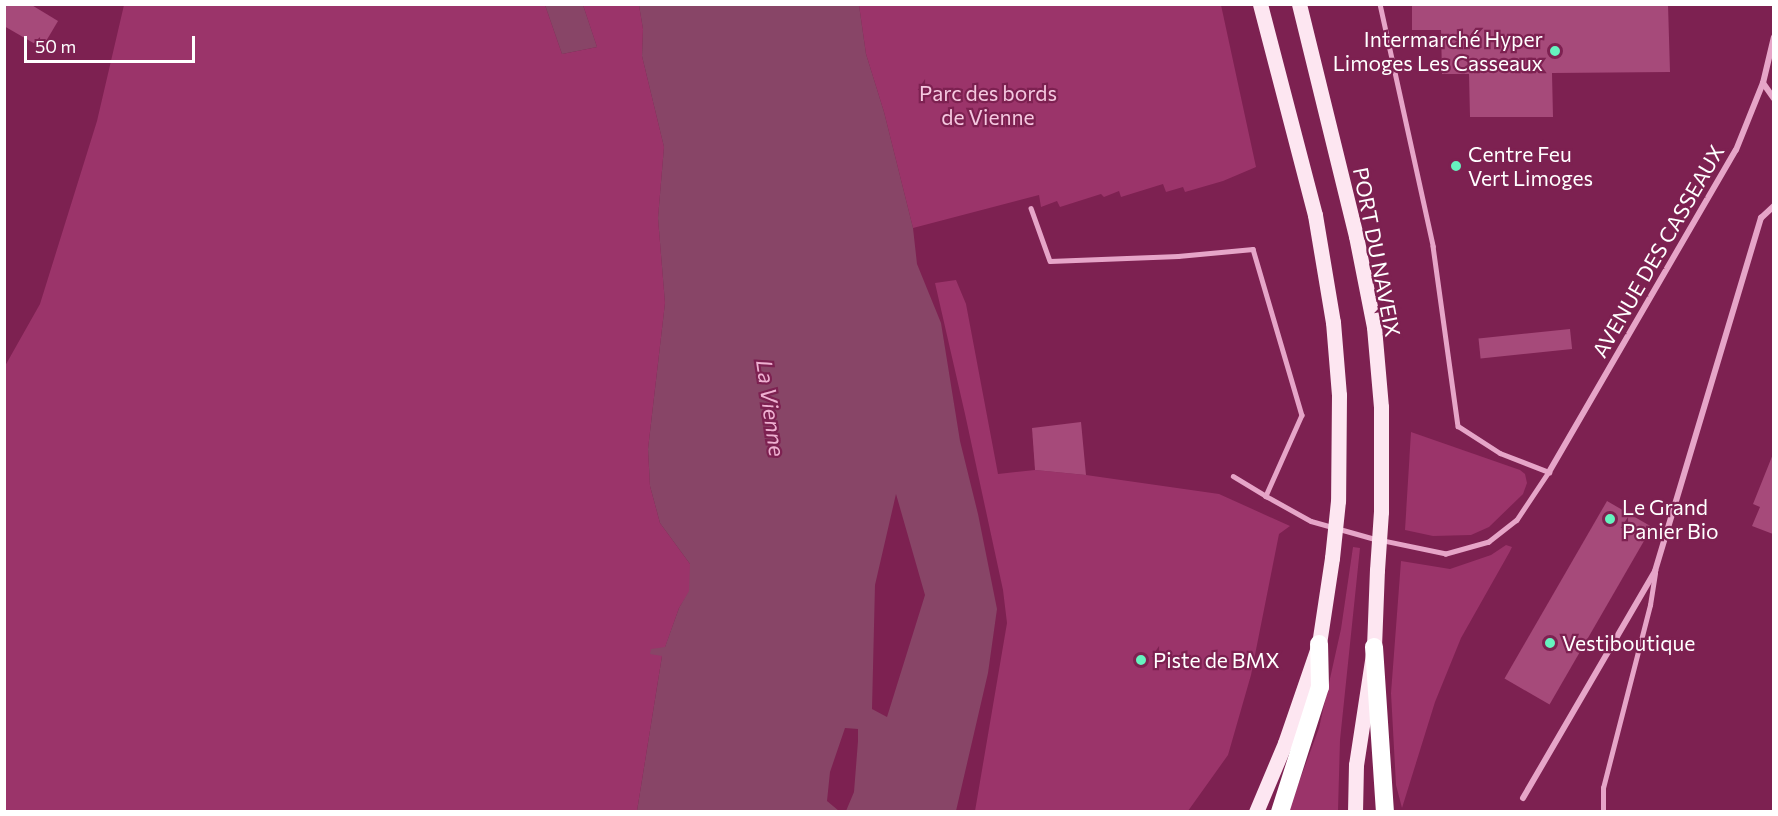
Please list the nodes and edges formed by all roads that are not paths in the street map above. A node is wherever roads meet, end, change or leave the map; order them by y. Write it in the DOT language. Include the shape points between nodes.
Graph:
graph roads {
  1 [pos="1260,4"];
  2 [pos="1299,4"];
  3 [pos="1380,4"];
  4 [pos="1773,37"];
  5 [pos="1763,83"];
  6 [pos="1773,99"];
  7 [pos="1773,206"];
  8 [pos="1031,208"];
  9 [pos="1549,472"];
  10 [pos="1233,476"];
  11 [pos="1266,496"];
  12 [pos="1656,571"];
  13 [pos="1319,644"];
  14 [pos="1374,647"];
  15 [pos="1523,798"];
  16 [pos="1256,812"];
  17 [pos="1280,812"];
  18 [pos="1355,812"];
  19 [pos="1385,812"];
  20 [pos="1603,812"];
  1 -- 13 [label="main road, bridge" via="1315,215 1333,322 1340,453 1338,501"];
  2 -- 14 [label="main road, PORT DU NAVEIX, bridge" via="1356,236 1374,327 1381,407 1381,512"];
  3 -- 9 [label="lane" via="1432,246 1458,426 1500,453"];
  4 -- 5 [label="street, AVENUE DES CASSEAUX"];
  5 -- 6 [label="street"];
  5 -- 9 [label="street, AVENUE DES CASSEAUX" via="1736,150"];
  7 -- 12 [label="street" via="1761,218"];
  8 -- 11 [label="lane" via="1050,261 1253,249 1302,415"];
  9 -- 11 [label="lane" via="1517,520 1489,542 1446,554 1311,521"];
  10 -- 11 [label="lane"];
  12 -- 15 [label="street"];
  12 -- 20 [label="lane" via="1603,788"];
  13 -- 16 [label="main road"];
  13 -- 17 [label="highway" via="1320,687"];
  14 -- 18 [label="main road, PORT DU NAVEIX" via="1356,765"];
  14 -- 19 [label="highway"];
}
